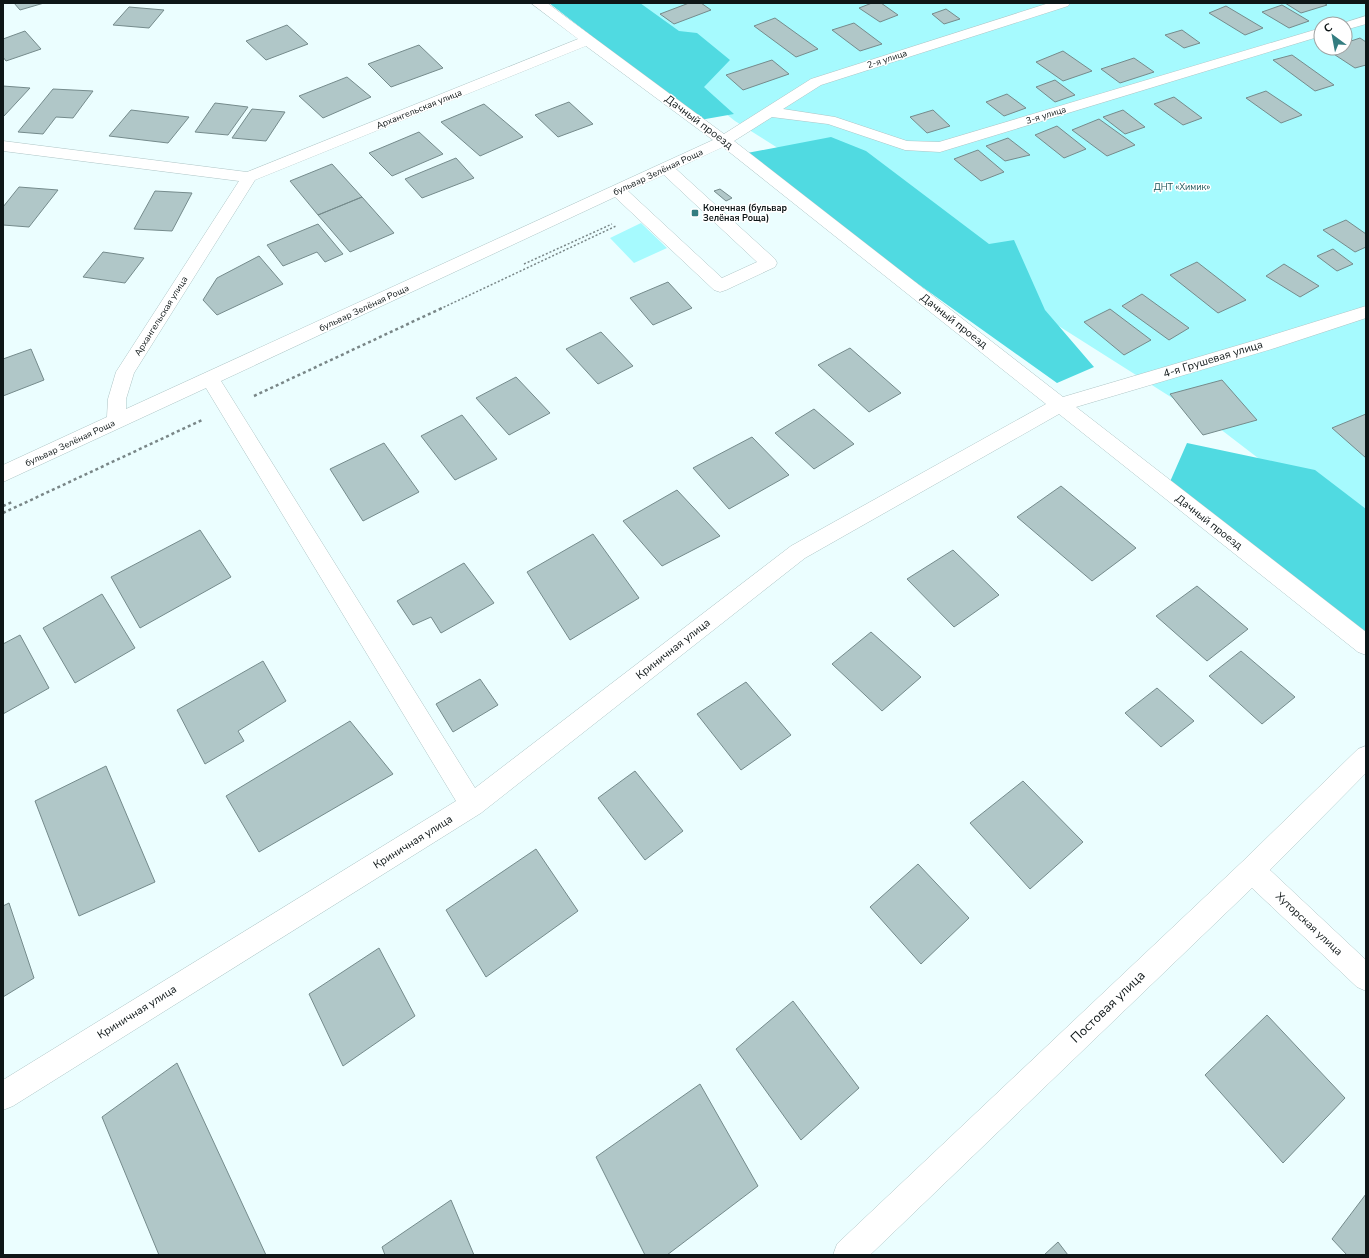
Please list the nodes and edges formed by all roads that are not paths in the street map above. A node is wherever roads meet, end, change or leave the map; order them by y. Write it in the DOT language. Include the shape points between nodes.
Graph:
graph roads {
  1 [pos="538,3"];
  2 [pos="1063,3"];
  3 [pos="1366,20"];
  4 [pos="1353,24"];
  5 [pos="1313,34"];
  6 [pos="588,40"];
  7 [pos="769,112"];
  8 [pos="724,141"];
  9 [pos="3,146"];
  10 [pos="666,168"];
  11 [pos="249,177"];
  12 [pos="618,191"];
  13 [pos="1366,312"];
  14 [pos="210,379"];
  15 [pos="1060,405"];
  16 [pos="117,421"];
  17 [pos="3,474"];
  18 [pos="798,552"];
  19 [pos="1366,645"];
  20 [pos="1366,757"];
  21 [pos="472,805"];
  22 [pos="1252,870"];
  23 [pos="1366,978"];
  24 [pos="3,1096"];
  25 [pos="848,1255"];
  1 -- 6 [label="street, Дачный проезд"];
  2 -- 7 [label="street, 2-я улица" via="816,82"];
  3 -- 4 [label="street"];
  5 -- 7 [label="street, 3-я улица" via="940,148 905,146 830,120"];
  6 -- 8 [label="street, Дачный проезд"];
  6 -- 11 [label="street, Архангельская улица"];
  7 -- 8 [label="street, 2-я улица"];
  8 -- 10 [label="street, бульвар Зелёная Роща"];
  8 -- 15 [label="street, Дачный проезд"];
  9 -- 11 [label="street, Архангельская улица"];
  10 -- 12 [label="street, бульвар Зелёная Роща"];
  10 -- 12 [label="street" via="769,263 720,286"];
  11 -- 16 [label="street, Архангельская улица" via="125,372 117,400"];
  12 -- 14 [label="street, бульвар Зелёная Роща"];
  13 -- 15 [label="street, 4-я Грушевая улица"];
  14 -- 16 [label="street, бульвар Зелёная Роща"];
  14 -- 21 [label="street"];
  15 -- 18 [label="street, 4-я Грушевая улица"];
  15 -- 19 [label="street, Дачный проезд"];
  16 -- 17 [label="street, бульвар Зелёная Роща"];
  18 -- 21 [label="street, Криничная улица"];
  20 -- 22 [label="street, Постовая улица"];
  21 -- 24 [label="street, Криничная улица"];
  22 -- 23 [label="street, Хуторская улица"];
  22 -- 25 [label="street, Постовая улица"];
}
